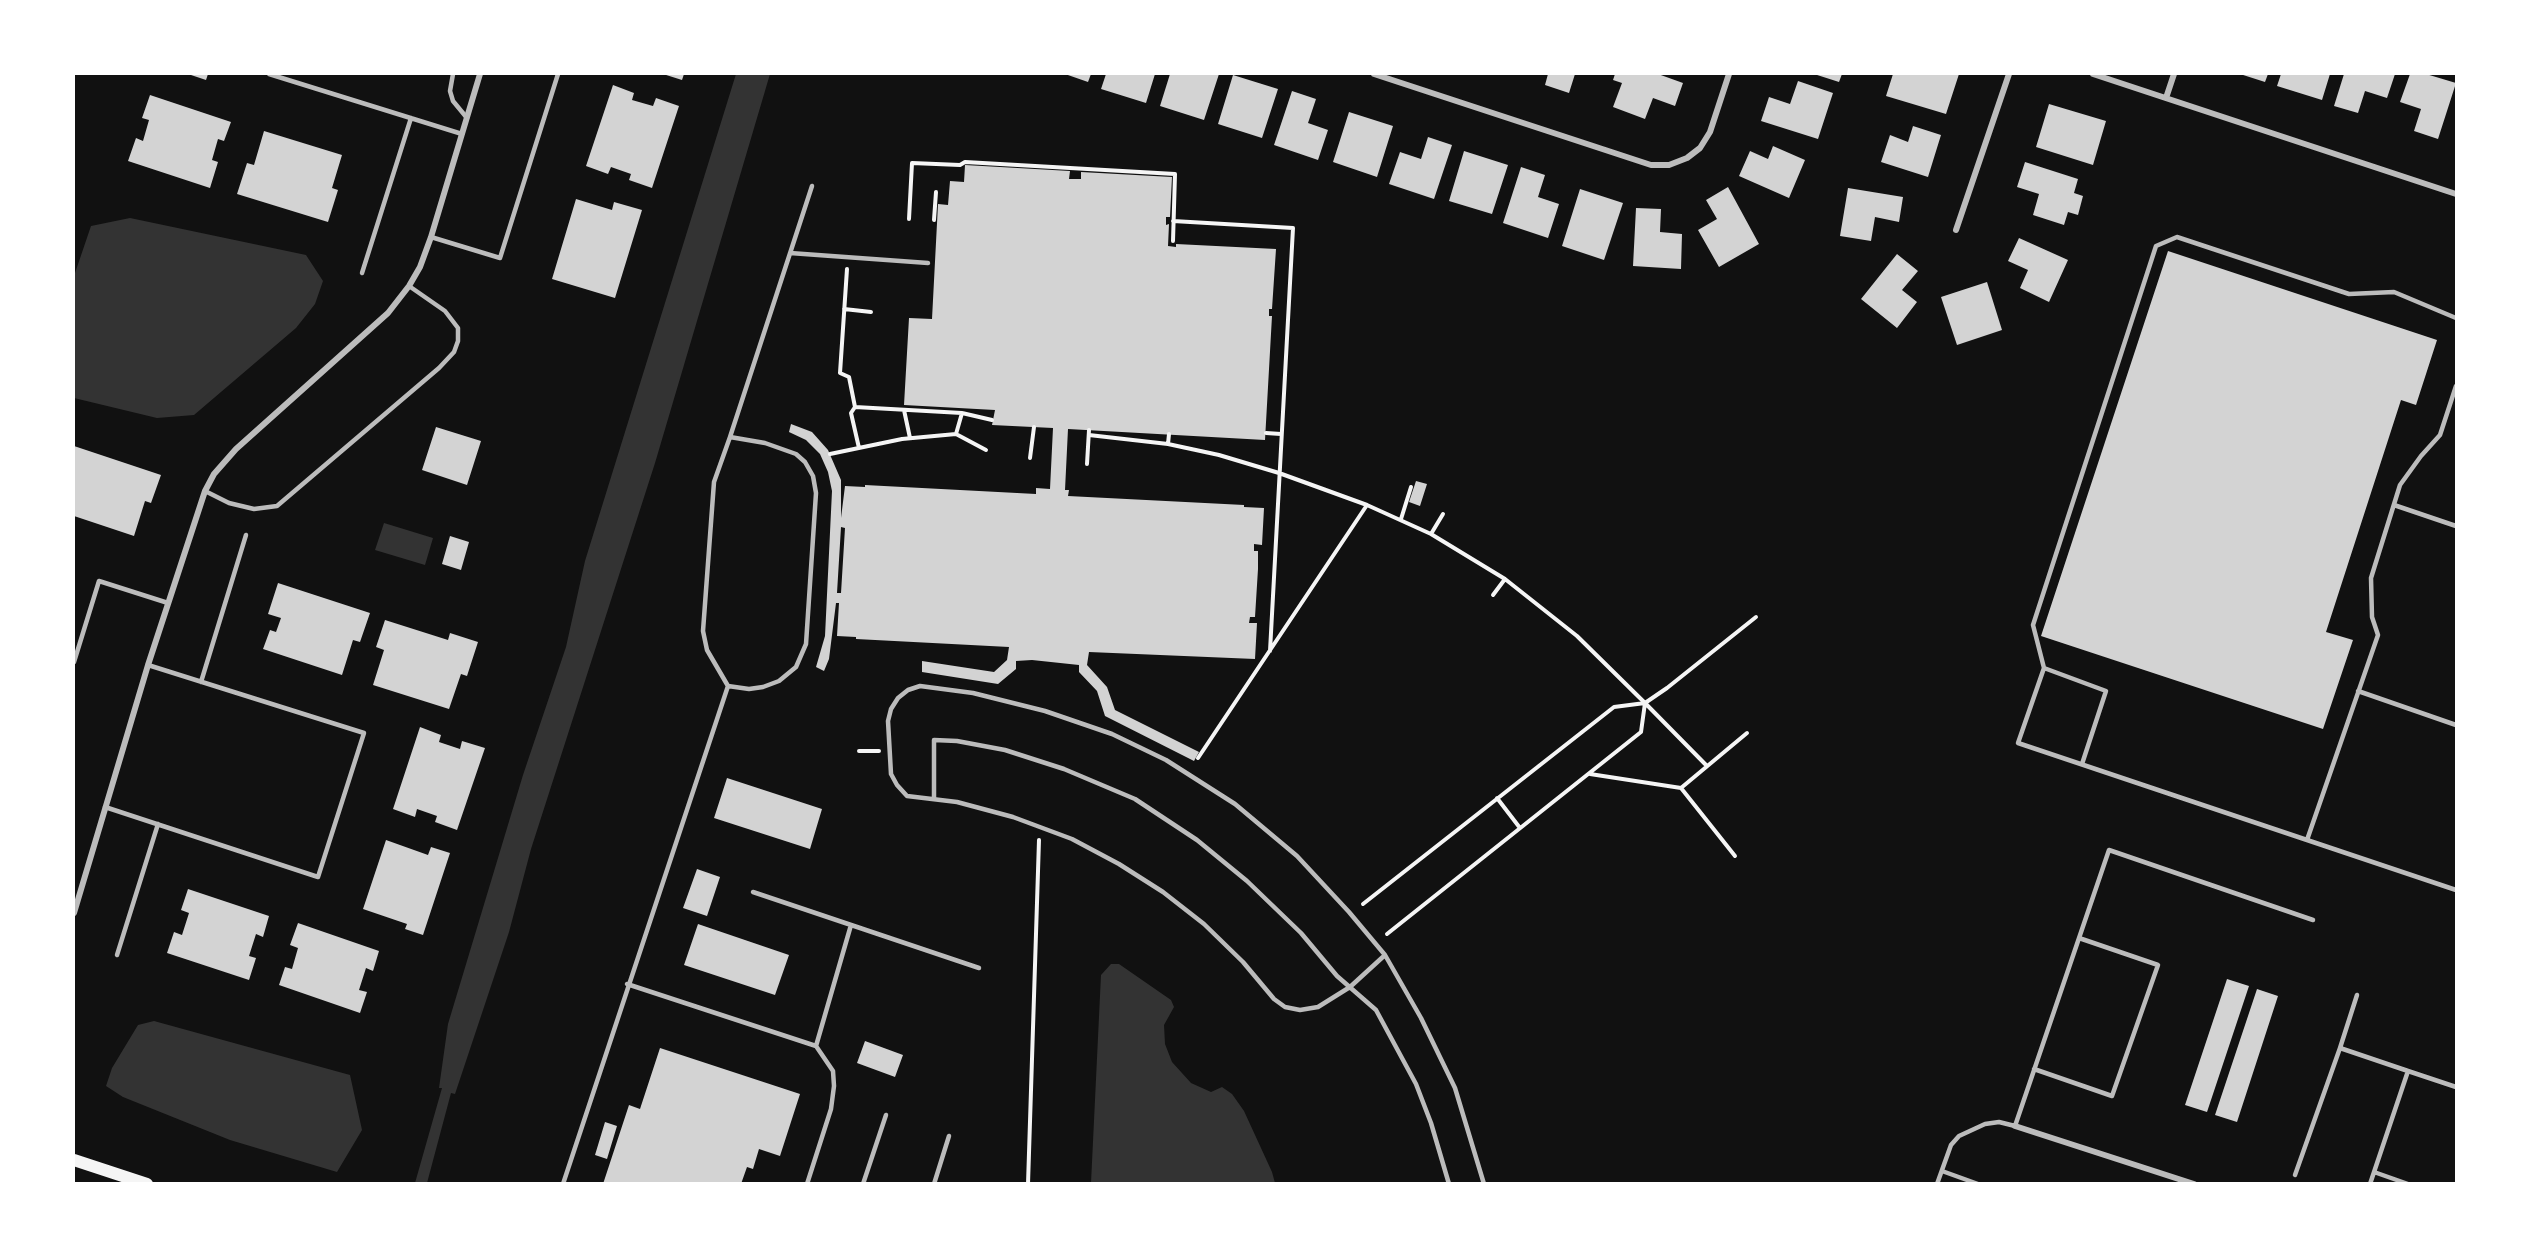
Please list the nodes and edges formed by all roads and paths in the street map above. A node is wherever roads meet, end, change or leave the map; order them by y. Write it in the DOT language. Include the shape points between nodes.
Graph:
graph roads {
  1 [pos="269,74"];
  2 [pos="453,74"];
  3 [pos="480,74"];
  4 [pos="558,74"];
  5 [pos="1374,74"];
  6 [pos="1729,74"];
  7 [pos="2008,74"];
  8 [pos="2093,74"];
  9 [pos="2174,74"];
  10 [pos="2166,98"];
  11 [pos="467,117"];
  12 [pos="411,118"];
  13 [pos="462,134"];
  14 [pos="812,186"];
  15 [pos="936,192"];
  16 [pos="2457,194"];
  17 [pos="909,219"];
  18 [pos="934,220"];
  19 [pos="1173,221"];
  20 [pos="1956,230"];
  21 [pos="431,237"];
  22 [pos="1173,241"];
  23 [pos="790,253"];
  24 [pos="849,257"];
  25 [pos="928,262"];
  26 [pos="362,273"];
  27 [pos="409,286"];
  28 [pos="844,309"];
  29 [pos="871,312"];
  30 [pos="2457,318"];
  31 [pos="2457,386"];
  32 [pos="855,407"];
  33 [pos="904,410"];
  34 [pos="962,413"];
  35 [pos="992,420"];
  36 [pos="1034,427"];
  37 [pos="1266,433"];
  38 [pos="956,434"];
  39 [pos="1170,434"];
  40 [pos="1281,434"];
  41 [pos="730,437"];
  42 [pos="910,439"];
  43 [pos="1168,444"];
  44 [pos="859,448"];
  45 [pos="986,450"];
  46 [pos="830,454"];
  47 [pos="1030,458"];
  48 [pos="1087,464"];
  49 [pos="1279,473"];
  50 [pos="1411,487"];
  51 [pos="205,491"];
  52 [pos="1367,505"];
  53 [pos="2394,505"];
  54 [pos="1443,514"];
  55 [pos="1401,519"];
  56 [pos="2457,526"];
  57 [pos="1431,534"];
  58 [pos="246,535"];
  59 [pos="1505,579"];
  60 [pos="1493,595"];
  61 [pos="168,603"];
  62 [pos="1756,617"];
  63 [pos="1269,652"];
  64 [pos="74,662"];
  65 [pos="148,665"];
  66 [pos="2044,668"];
  67 [pos="201,682"];
  68 [pos="728,686"];
  69 [pos="2358,691"];
  70 [pos="1645,703"];
  71 [pos="2457,724"];
  72 [pos="1747,733"];
  73 [pos="859,751"];
  74 [pos="878,751"];
  75 [pos="1198,758"];
  76 [pos="2082,764"];
  77 [pos="1707,766"];
  78 [pos="1589,774"];
  79 [pos="1681,788"];
  80 [pos="1497,798"];
  81 [pos="933,799"];
  82 [pos="105,807"];
  83 [pos="158,824"];
  84 [pos="1520,828"];
  85 [pos="1039,839"];
  86 [pos="2307,840"];
  87 [pos="1735,856"];
  88 [pos="2457,890"];
  89 [pos="753,892"];
  90 [pos="1363,904"];
  91 [pos="74,913"];
  92 [pos="2313,920"];
  93 [pos="851,925"];
  94 [pos="1387,934"];
  95 [pos="2079,938"];
  96 [pos="117,955"];
  97 [pos="1384,956"];
  98 [pos="979,968"];
  99 [pos="627,984"];
  100 [pos="1350,987"];
  101 [pos="2357,996"];
  102 [pos="816,1046"];
  103 [pos="2340,1047"];
  104 [pos="2034,1069"];
  105 [pos="2408,1071"];
  106 [pos="2457,1087"];
  107 [pos="886,1115"];
  108 [pos="2015,1126"];
  109 [pos="950,1136"];
  110 [pos="74,1160"];
  111 [pos="1942,1171"];
  112 [pos="2374,1172"];
  113 [pos="2295,1175"];
  114 [pos="147,1184"];
  115 [pos="563,1184"];
  116 [pos="807,1184"];
  117 [pos="863,1184"];
  118 [pos="934,1184"];
  119 [pos="1028,1184"];
  120 [pos="1449,1184"];
  121 [pos="1484,1184"];
  122 [pos="1937,1184"];
  123 [pos="1978,1184"];
  124 [pos="2194,1184"];
  125 [pos="2370,1184"];
  126 [pos="2408,1184"];
  1 -- 12 [label="lane"];
  2 -- 11 [label="lane" via="453,101"];
  3 -- 11 [label="street"];
  4 -- 21 [label="lane" via="500,258"];
  5 -- 6 [label="street" via="1651,165 1669,165 1687,159 1700,148 1710,132"];
  7 -- 20 [label="street"];
  8 -- 10 [label="street"];
  9 -- 10 [label="street"];
  10 -- 16 [label="street"];
  11 -- 13 [label="street"];
  12 -- 13 [label="lane"];
  12 -- 26 [label="lane"];
  13 -- 21 [label="street"];
  14 -- 23 [label="lane"];
  15 -- 18 [label="path"];
  17 -- 19 [label="path" via="912,163 965,162 1175,174"];
  19 -- 22 [label="path"];
  19 -- 40 [label="path" via="1293,228"];
  21 -- 27 [label="street"];
  23 -- 24 [label="lane"];
  23 -- 41 [label="lane"];
  24 -- 25 [label="lane"];
  24 -- 28 [label="path"];
  27 -- 51 [label="street" via="388,313 236,449"];
  27 -- 51 [label="lane" via="444,311 458,328 454,352 440,368 277,506 254,509"];
  28 -- 29 [label="path"];
  28 -- 32 [label="path" via="840,373 849,377"];
  30 -- 66 [label="lane" via="2394,292 2349,294 2177,237 2156,246 2033,625"];
  31 -- 53 [label="lane" via="2440,435 2400,485"];
  32 -- 33 [label="path"];
  32 -- 44 [label="path" via="851,413"];
  33 -- 34 [label="path"];
  33 -- 42 [label="path"];
  34 -- 35 [label="path"];
  34 -- 38 [label="path"];
  36 -- 47 [label="path"];
  37 -- 40 [label="path"];
  38 -- 42 [label="path"];
  38 -- 45 [label="path"];
  39 -- 43 [label="path"];
  40 -- 49 [label="path"];
  41 -- 68 [label="lane" via="714,482 703,630 707,650"];
  41 -- 68 [label="lane" via="796,454 813,476 816,493 802,657 779,681 749,689"];
  42 -- 44 [label="path"];
  43 -- 48 [label="path" via="1089,433"];
  43 -- 49 [label="path"];
  44 -- 46 [label="path"];
  49 -- 52 [label="path"];
  49 -- 63 [label="path"];
  50 -- 55 [label="path"];
  51 -- 61 [label="street"];
  52 -- 55 [label="path"];
  52 -- 63 [label="path"];
  53 -- 56 [label="lane"];
  53 -- 69 [label="lane" via="2371,578 2372,617 2378,635"];
  54 -- 57 [label="path"];
  55 -- 57 [label="path"];
  57 -- 59 [label="path"];
  58 -- 67 [label="lane"];
  59 -- 60 [label="path"];
  59 -- 70 [label="path" via="1577,636"];
  61 -- 64 [label="lane" via="99,581"];
  61 -- 65 [label="street"];
  62 -- 70 [label="path"];
  63 -- 75 [label="path"];
  65 -- 67 [label="lane"];
  65 -- 82 [label="street"];
  66 -- 76 [label="lane" via="2106,691"];
  66 -- 76 [label="lane" via="2018,743"];
  67 -- 83 [label="lane" via="364,733 318,877"];
  68 -- 99 [label="lane"];
  69 -- 71 [label="lane"];
  69 -- 86 [label="lane"];
  70 -- 77 [label="path"];
  70 -- 78 [label="path" via="1641,732"];
  70 -- 80 [label="path" via="1614,707"];
  72 -- 77 [label="path"];
  73 -- 74 [label="path"];
  76 -- 86 [label="lane"];
  77 -- 79 [label="path"];
  78 -- 79 [label="path"];
  78 -- 84 [label="path"];
  79 -- 87 [label="path"];
  80 -- 84 [label="path"];
  80 -- 90 [label="path"];
  81 -- 97 [label="lane" via="907,796 891,774 888,721 894,703 908,690 920,686 973,693 1087,725 1166,760 1235,804 1297,856"];
  81 -- 100 [label="lane" via="1013,817 1072,839 1119,864 1163,891 1204,924 1285,1007 1318,1007"];
  81 -- 100 [label="lane" via="933,740 1005,750 1064,769 1135,799 1197,840 1247,881"];
  82 -- 83 [label="lane"];
  82 -- 91 [label="street"];
  83 -- 96 [label="lane"];
  84 -- 94 [label="path"];
  85 -- 119 [label="path"];
  86 -- 88 [label="lane"];
  89 -- 93 [label="lane"];
  92 -- 95 [label="lane" via="2109,850"];
  93 -- 98 [label="lane"];
  93 -- 102 [label="lane"];
  95 -- 104 [label="lane"];
  95 -- 104 [label="lane" via="2158,965 2112,1096"];
  97 -- 100 [label="lane"];
  97 -- 121 [label="lane" via="1421,1018 1455,1088"];
  99 -- 102 [label="lane"];
  99 -- 115 [label="lane"];
  100 -- 120 [label="lane" via="1376,1010 1399,1049 1431,1123"];
  101 -- 103 [label="lane"];
  102 -- 116 [label="lane" via="833,1071 834,1086 831,1109"];
  103 -- 105 [label="lane"];
  103 -- 113 [label="lane"];
  104 -- 108 [label="lane"];
  105 -- 106 [label="lane"];
  105 -- 112 [label="lane"];
  107 -- 117 [label="lane"];
  108 -- 111 [label="lane" via="1985,1124 1959,1136 1950,1145"];
  108 -- 124 [label="street"];
  109 -- 118 [label="lane"];
  110 -- 114 [label="main road"];
  111 -- 122 [label="lane"];
  111 -- 123 [label="lane"];
  112 -- 125 [label="lane"];
  112 -- 126 [label="lane"];
}
